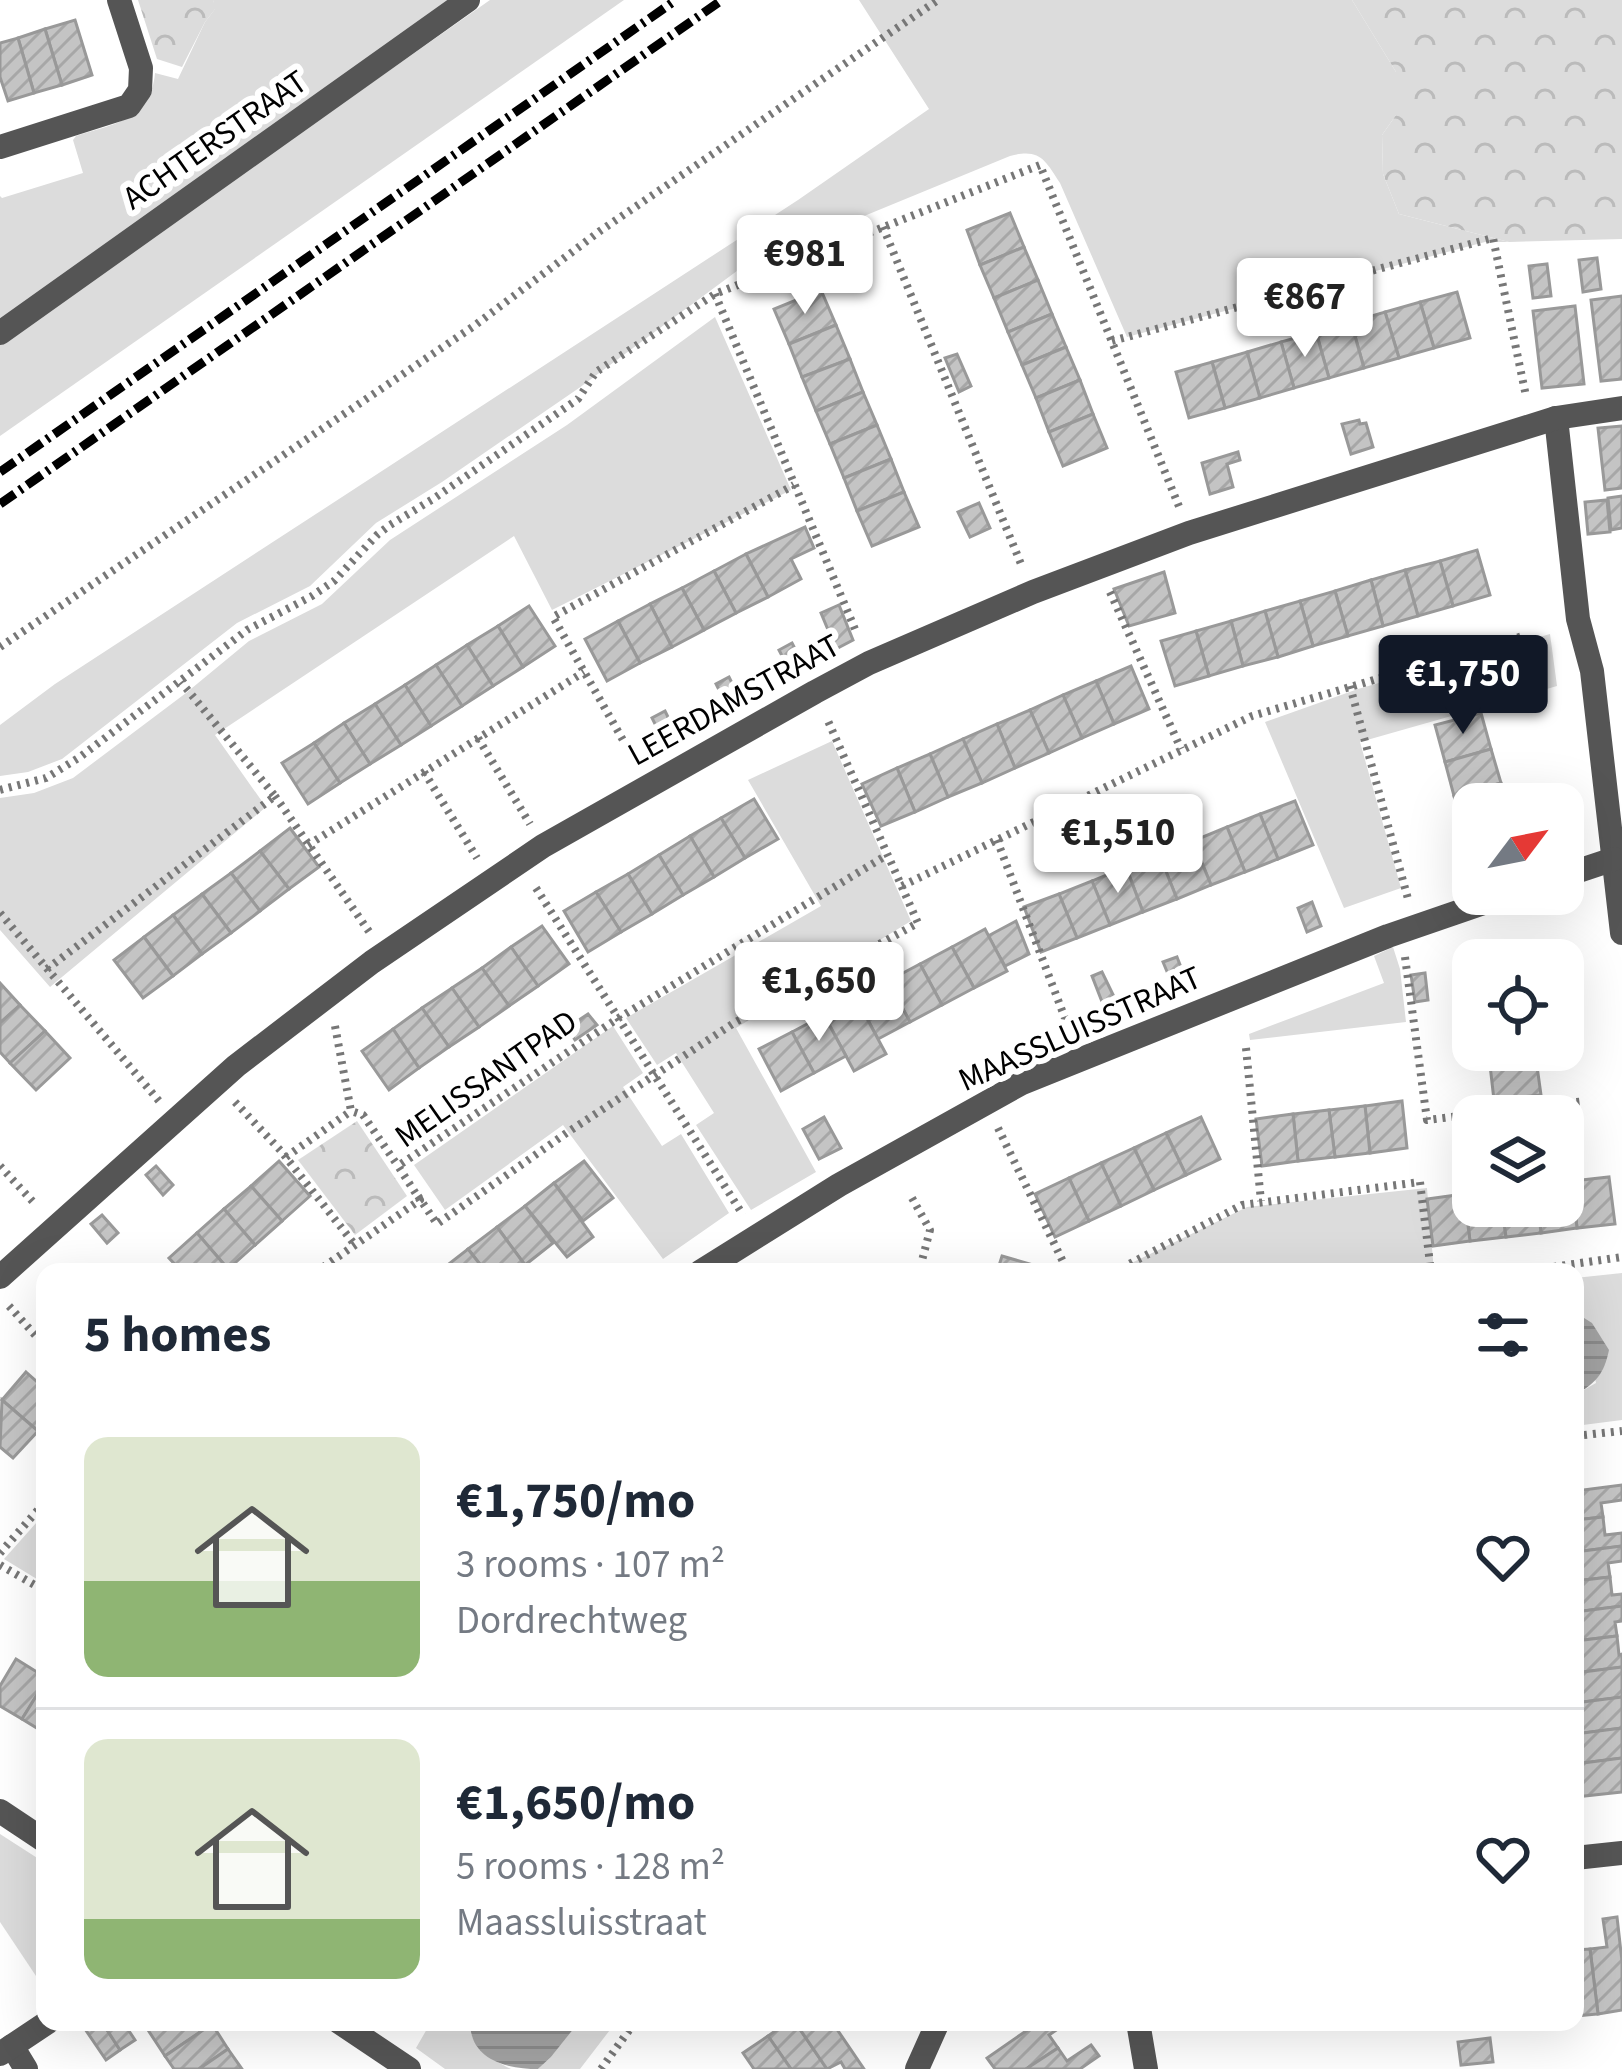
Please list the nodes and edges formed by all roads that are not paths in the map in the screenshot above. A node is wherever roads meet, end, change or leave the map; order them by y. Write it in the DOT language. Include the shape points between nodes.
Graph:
graph roads {
  1 [pos="119,0"];
  2 [pos="468,0"];
  3 [pos="0,147"];
  4 [pos="0,333"];
  5 [pos="1622,408"];
  6 [pos="1544,422"];
  7 [pos="1614,859"];
  8 [pos="1584,869"];
  9 [pos="1452,914"];
  10 [pos="1622,933"];
  11 [pos="714,1263"];
  12 [pos="0,1277"];
  13 [pos="0,1811"];
  14 [pos="36,1835"];
  15 [pos="1622,1853"];
  16 [pos="1584,1857"];
  17 [pos="36,2030"];
  18 [pos="352,2031"];
  19 [pos="934,2031"];
  20 [pos="1140,2031"];
  21 [pos="6,2050"];
  22 [pos="26,2069"];
  23 [pos="409,2069"];
  24 [pos="917,2069"];
  25 [pos="1146,2069"];
  1 -- 3 [label="street" via="141,68 129,106"];
  2 -- 4 [label="street, ACHTERSTRAAT"];
  5 -- 6 [label="street, LEERDAMSTRAAT"];
  6 -- 7 [label="street" via="1592,671"];
  6 -- 12 [label="street, LEERDAMSTRAAT" via="1098,566 815,692 543,846 385,953 218,1083"];
  7 -- 8 [label="street"];
  7 -- 10 [label="street"];
  9 -- 11 [label="street, MAASSLUISSTRAAT" via="1022,1083"];
  13 -- 14 [label="street"];
  15 -- 16 [label="street"];
  17 -- 21 [label="street"];
  18 -- 23 [label="street"];
  19 -- 24 [label="street"];
  20 -- 25 [label="street"];
  21 -- 22 [label="street"];
}
